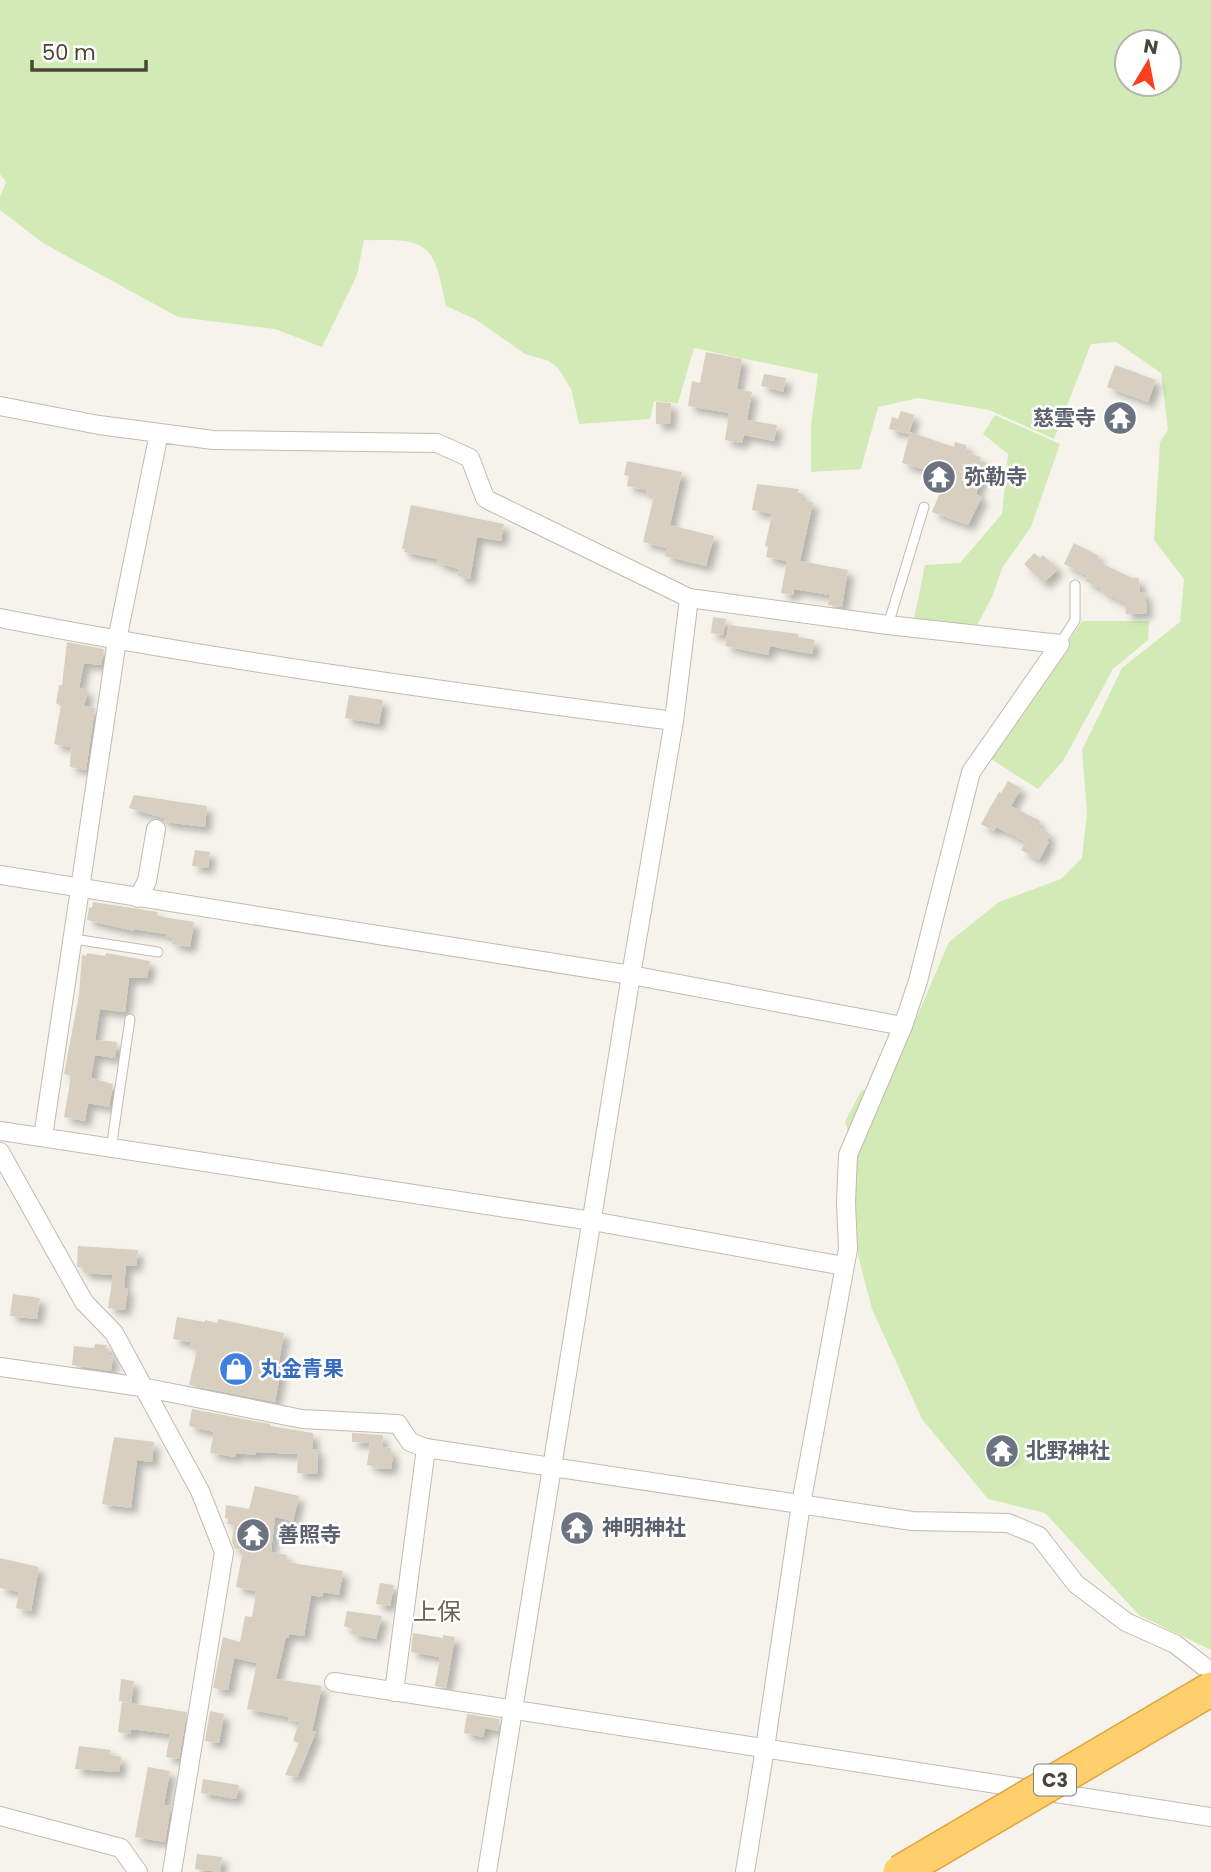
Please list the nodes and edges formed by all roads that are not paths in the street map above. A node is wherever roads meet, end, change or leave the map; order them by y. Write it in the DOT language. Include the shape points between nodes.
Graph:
graph roads {
  1 [pos="0,406"];
  2 [pos="159,433"];
  3 [pos="924,507"];
  4 [pos="1075,585"];
  5 [pos="689,598"];
  6 [pos="0,618"];
  7 [pos="888,625"];
  8 [pos="117,640"];
  9 [pos="1060,644"];
  10 [pos="674,721"];
  11 [pos="156,829"];
  12 [pos="0,875"];
  13 [pos="79,887"];
  14 [pos="138,898"];
  15 [pos="74,939"];
  16 [pos="158,952"];
  17 [pos="631,975"];
  18 [pos="130,1018"];
  19 [pos="904,1026"];
  20 [pos="0,1131"];
  21 [pos="43,1138"];
  22 [pos="111,1149"];
  23 [pos="0,1152"];
  24 [pos="592,1221"];
  25 [pos="844,1266"];
  26 [pos="0,1367"];
  27 [pos="142,1387"];
  28 [pos="426,1448"];
  29 [pos="551,1466"];
  30 [pos="801,1504"];
  31 [pos="1211,1672"];
  32 [pos="334,1682"];
  33 [pos="1211,1689"];
  34 [pos="394,1692"];
  35 [pos="514,1709"];
  36 [pos="765,1748"];
  37 [pos="0,1816"];
  38 [pos="1211,1817"];
  39 [pos="138,1872"];
  40 [pos="172,1872"];
  41 [pos="487,1872"];
  42 [pos="745,1872"];
  43 [pos="901,1872"];
  1 -- 2 [label="street"];
  2 -- 5 [label="street" via="213,440 437,443 470,458 485,498"];
  2 -- 8 [label="street"];
  3 -- 7 [label="lane"];
  4 -- 9 [label="lane" via="1075,620"];
  5 -- 7 [label="street"];
  5 -- 10 [label="street"];
  6 -- 8 [label="street"];
  7 -- 9 [label="street"];
  8 -- 10 [label="street"];
  8 -- 13 [label="street"];
  9 -- 19 [label="street" via="971,772"];
  10 -- 17 [label="street"];
  11 -- 14 [label="street" via="147,881"];
  12 -- 13 [label="street"];
  13 -- 14 [label="street"];
  13 -- 15 [label="street"];
  14 -- 17 [label="street"];
  15 -- 16 [label="lane"];
  15 -- 21 [label="street"];
  17 -- 19 [label="street"];
  17 -- 24 [label="street"];
  18 -- 22 [label="lane"];
  19 -- 25 [label="street" via="848,1155"];
  20 -- 21 [label="street"];
  21 -- 22 [label="street"];
  22 -- 24 [label="street"];
  23 -- 27 [label="street" via="84,1302 114,1333"];
  24 -- 25 [label="street"];
  24 -- 29 [label="street"];
  25 -- 30 [label="street"];
  26 -- 27 [label="street"];
  27 -- 28 [label="street" via="302,1419 398,1424 410,1442"];
  27 -- 40 [label="street" via="200,1491 225,1552"];
  28 -- 29 [label="street"];
  28 -- 34 [label="street"];
  29 -- 30 [label="street"];
  29 -- 35 [label="street"];
  30 -- 31 [label="street" via="912,1521 1008,1523 1039,1536 1076,1584 1126,1622 1175,1644"];
  30 -- 36 [label="street"];
  32 -- 34 [label="street"];
  33 -- 43 [label="highway, C3, bridge"];
  34 -- 35 [label="street"];
  35 -- 36 [label="street"];
  35 -- 41 [label="street"];
  36 -- 38 [label="street"];
  36 -- 42 [label="street"];
  37 -- 39 [label="street" via="121,1848"];
}
